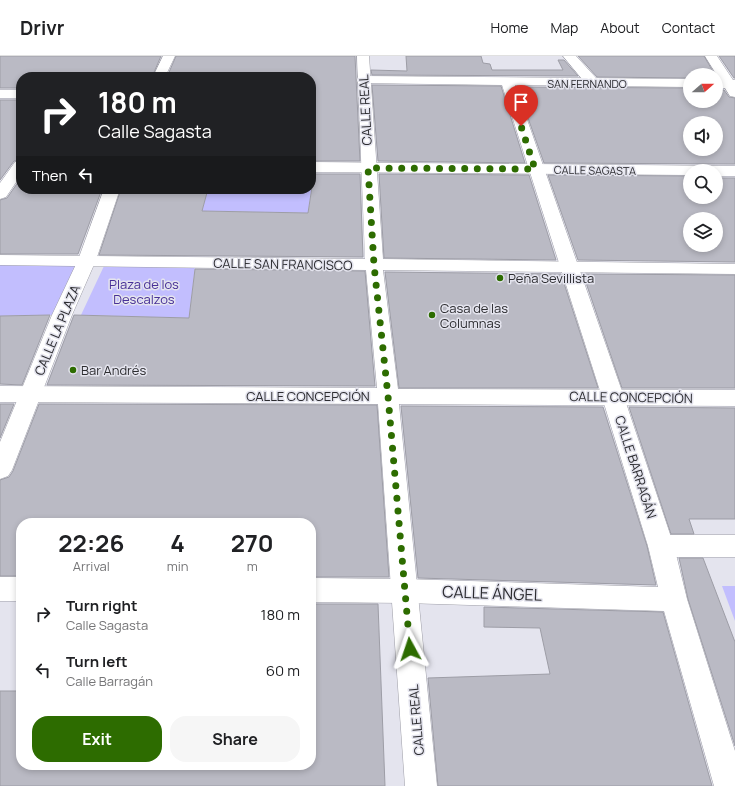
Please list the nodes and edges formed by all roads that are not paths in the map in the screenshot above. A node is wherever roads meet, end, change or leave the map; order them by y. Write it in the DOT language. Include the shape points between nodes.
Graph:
graph roads {
  1 [pos="169,56"];
  2 [pos="363,56"];
  3 [pos="570,56"];
  4 [pos="711,56"];
  5 [pos="161,72"];
  6 [pos="364,80"];
  7 [pos="507,82"];
  8 [pos="592,82"];
  9 [pos="683,83"];
  10 [pos="728,86"];
  11 [pos="0,94"];
  12 [pos="16,94"];
  13 [pos="0,165"];
  14 [pos="16,165"];
  15 [pos="316,167"];
  16 [pos="368,168"];
  17 [pos="535,169"];
  18 [pos="16,171"];
  19 [pos="683,171"];
  20 [pos="723,171"];
  21 [pos="735,171"];
  22 [pos="0,194"];
  23 [pos="110,194"];
  24 [pos="0,260"];
  25 [pos="87,260"];
  26 [pos="374,265"];
  27 [pos="569,267"];
  28 [pos="735,269"];
  29 [pos="0,394"];
  30 [pos="30,395"];
  31 [pos="388,396"];
  32 [pos="613,397"];
  33 [pos="735,398"];
  34 [pos="0,470"];
  35 [pos="661,546"];
  36 [pos="735,546"];
  37 [pos="0,589"];
  38 [pos="16,589"];
  39 [pos="316,590"];
  40 [pos="405,591"];
  41 [pos="674,599"];
  42 [pos="421,786"];
  43 [pos="730,786"];
  1 -- 5 [label="street"];
  2 -- 6 [label="street, CALLE REAL"];
  3 -- 8 [label="street"];
  4 -- 10 [label="street"];
  6 -- 7 [label="street, SAN FERNANDO"];
  6 -- 16 [label="street, CALLE REAL"];
  7 -- 8 [label="street, SAN FERNANDO"];
  7 -- 17 [label="street, CALLE BARRAGÁN"];
  8 -- 9 [label="street, SAN FERNANDO"];
  11 -- 12 [label="street"];
  13 -- 14 [label="street"];
  15 -- 16 [label="street, CALLE SAGASTA"];
  16 -- 17 [label="street, CALLE SAGASTA"];
  16 -- 26 [label="street, CALLE REAL"];
  17 -- 19 [label="street, CALLE SAGASTA"];
  17 -- 27 [label="street, CALLE BARRAGÁN"];
  18 -- 22 [label="street"];
  20 -- 21 [label="street"];
  23 -- 25 [label="street, CALLE LA PLAZA"];
  24 -- 25 [label="street, CALLE SAN FRANCISCO"];
  25 -- 26 [label="street, CALLE SAN FRANCISCO"];
  25 -- 30 [label="street, CALLE LA PLAZA"];
  26 -- 27 [label="street, CALLE SAN FRANCISCO"];
  26 -- 31 [label="street, CALLE REAL"];
  27 -- 28 [label="street, CALLE SAN FRANCISCO"];
  27 -- 32 [label="street, CALLE BARRAGÁN"];
  29 -- 30 [label="street, CALLE CONCEPCIÓN"];
  30 -- 31 [label="street, CALLE CONCEPCIÓN"];
  30 -- 34 [label="street, CALLE LA PLAZA"];
  31 -- 32 [label="street, CALLE CONCEPCIÓN"];
  31 -- 40 [label="street, CALLE REAL"];
  32 -- 33 [label="street, CALLE CONCEPCIÓN"];
  32 -- 35 [label="street, CALLE BARRAGÁN"];
  35 -- 36 [label="street"];
  35 -- 41 [label="street, CALLE BARRAGÁN"];
  37 -- 38 [label="street"];
  39 -- 40 [label="street, CALLE ÁNGEL"];
  40 -- 41 [label="street, CALLE ÁNGEL"];
  40 -- 42 [label="street, CALLE REAL"];
  41 -- 43 [label="street, CALLE BARRAGÁN"];
}
